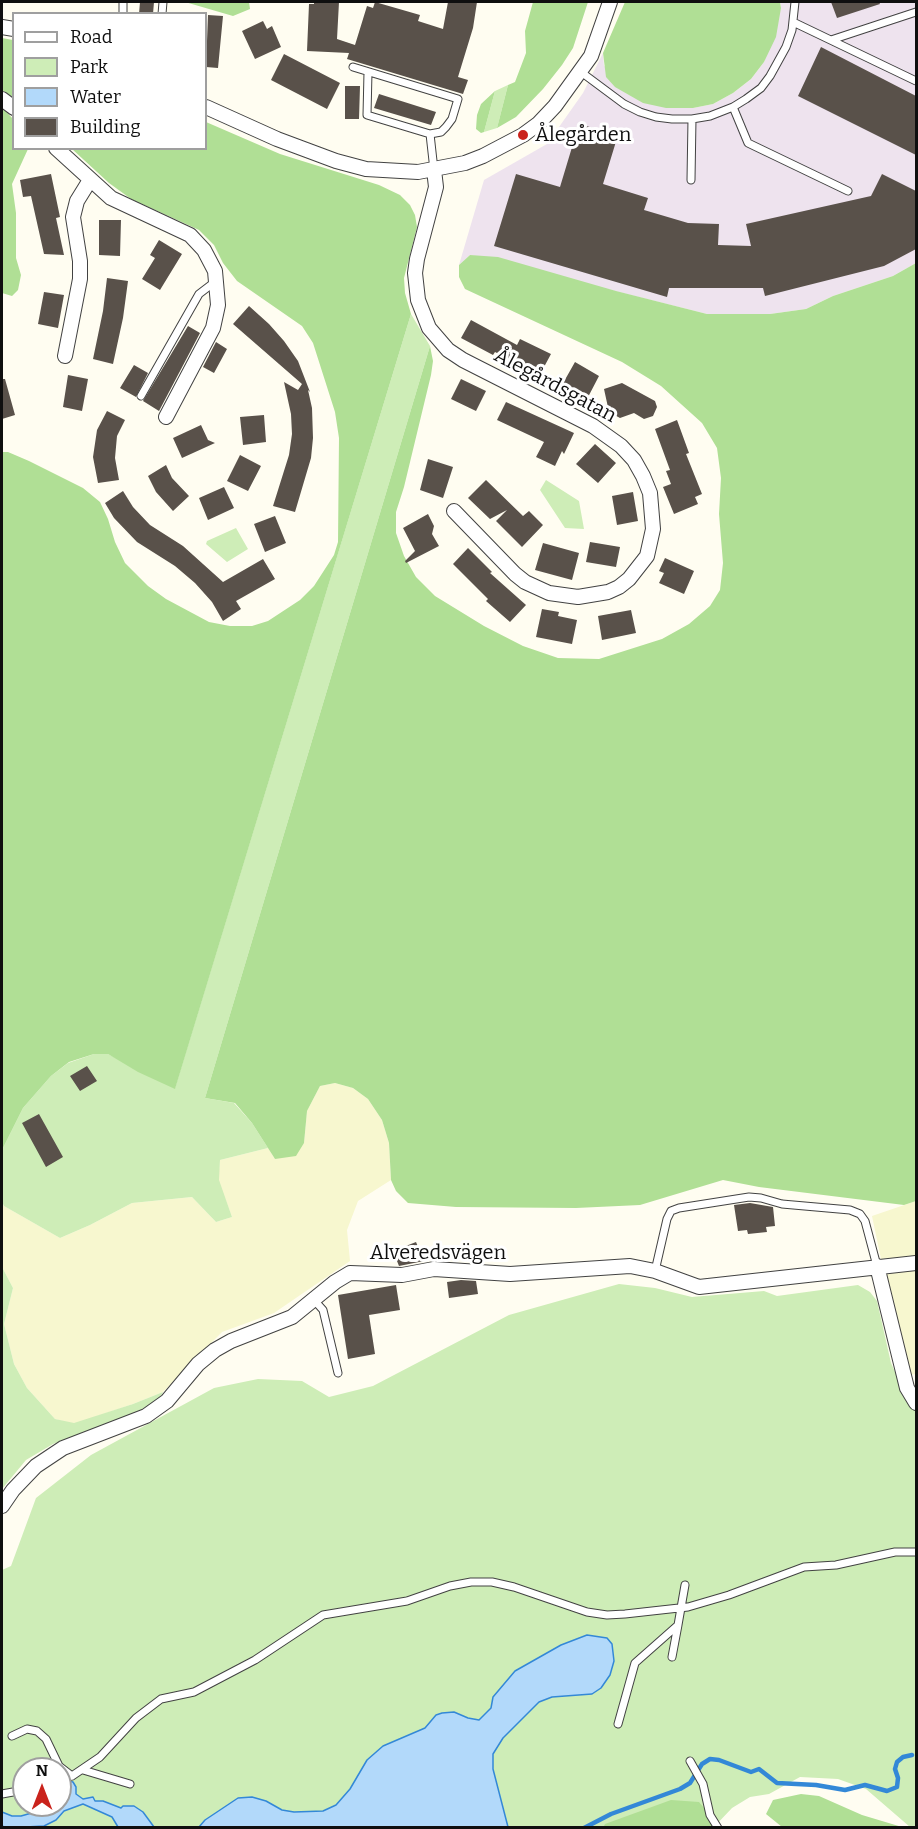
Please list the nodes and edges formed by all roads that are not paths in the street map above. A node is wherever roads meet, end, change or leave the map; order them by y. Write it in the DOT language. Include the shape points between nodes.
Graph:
graph roads {
  1 [pos="610,2"];
  2 [pos="795,2"];
  3 [pos="916,12"];
  4 [pos="793,22"];
  5 [pos="831,40"];
  6 [pos="353,67"];
  7 [pos="368,72"];
  8 [pos="581,72"];
  9 [pos="916,81"];
  10 [pos="207,107"];
  11 [pos="733,108"];
  12 [pos="692,119"];
  13 [pos="430,134"];
  14 [pos="58,150"];
  15 [pos="434,170"];
  16 [pos="90,180"];
  17 [pos="691,180"];
  18 [pos="848,191"];
  19 [pos="217,280"];
  20 [pos="65,356"];
  21 [pos="141,396"];
  22 [pos="166,417"];
  23 [pos="454,511"];
  24 [pos="916,1263"];
  25 [pos="877,1266"];
  26 [pos="655,1271"];
  27 [pos="314,1300"];
  28 [pos="338,1373"];
  29 [pos="916,1402"];
  30 [pos="2,1506"];
  31 [pos="916,1552"];
  32 [pos="685,1585"];
  33 [pos="682,1607"];
  34 [pos="678,1625"];
  35 [pos="672,1657"];
  36 [pos="618,1724"];
  37 [pos="12,1737"];
  38 [pos="54,1757"];
  39 [pos="690,1761"];
  40 [pos="83,1770"];
  41 [pos="72,1776"];
  42 [pos="130,1784"];
  43 [pos="718,1827"];
  1 -- 8 [label="street" via="591,56"];
  2 -- 4 [label="lane"];
  3 -- 5 [label="lane"];
  4 -- 5 [label="lane"];
  4 -- 11 [label="lane" via="786,47 770,76 761,88"];
  5 -- 9 [label="lane"];
  6 -- 7 [label="lane"];
  7 -- 13 [label="lane" via="367,115"];
  7 -- 13 [label="lane" via="458,99 446,127"];
  8 -- 12 [label="lane" via="640,112"];
  8 -- 15 [label="street" via="555,106 523,135 483,156"];
  10 -- 15 [label="street" via="277,140 366,170"];
  11 -- 12 [label="lane"];
  11 -- 18 [label="lane" via="748,143"];
  12 -- 17 [label="lane"];
  13 -- 15 [label="lane"];
  14 -- 16 [label="street"];
  15 -- 23 [label="street, Ålegårdsgatan" via="436,188 415,273 418,300 429,328 463,360 593,426 621,446 634,460 646,484 653,529 647,556 629,579 608,592 570,597 525,582"];
  16 -- 19 [label="street" via="111,198 190,235 204,250"];
  16 -- 20 [label="street" via="77,201 73,217 80,279"];
  19 -- 21 [label="lane" via="199,294"];
  19 -- 22 [label="street" via="218,305 213,328"];
  24 -- 25 [label="street, Alveredsvägen"];
  25 -- 26 [label="street, Alveredsvägen" via="699,1287"];
  25 -- 26 [label="lane" via="860,1214 749,1197 672,1211"];
  25 -- 29 [label="street" via="907,1389"];
  26 -- 27 [label="street, Alveredsvägen" via="630,1266 510,1274 434,1269 402,1275 350,1273"];
  27 -- 28 [label="lane" via="323,1310"];
  27 -- 30 [label="street, Alveredsvägen" via="292,1317 215,1350 146,1416 63,1448 36,1466"];
  31 -- 33 [label="lane" via="804,1567 729,1595"];
  32 -- 33 [label="lane"];
  33 -- 34 [label="lane"];
  33 -- 40 [label="lane" via="607,1615 514,1587 482,1582 450,1586 407,1601 323,1615 255,1660 194,1692 161,1699"];
  34 -- 35 [label="lane"];
  34 -- 36 [label="lane" via="635,1663"];
  37 -- 38 [label="lane" via="32,1729 42,1734"];
  39 -- 43 [label="lane"];
  40 -- 41 [label="lane"];
  40 -- 42 [label="lane"];
}
